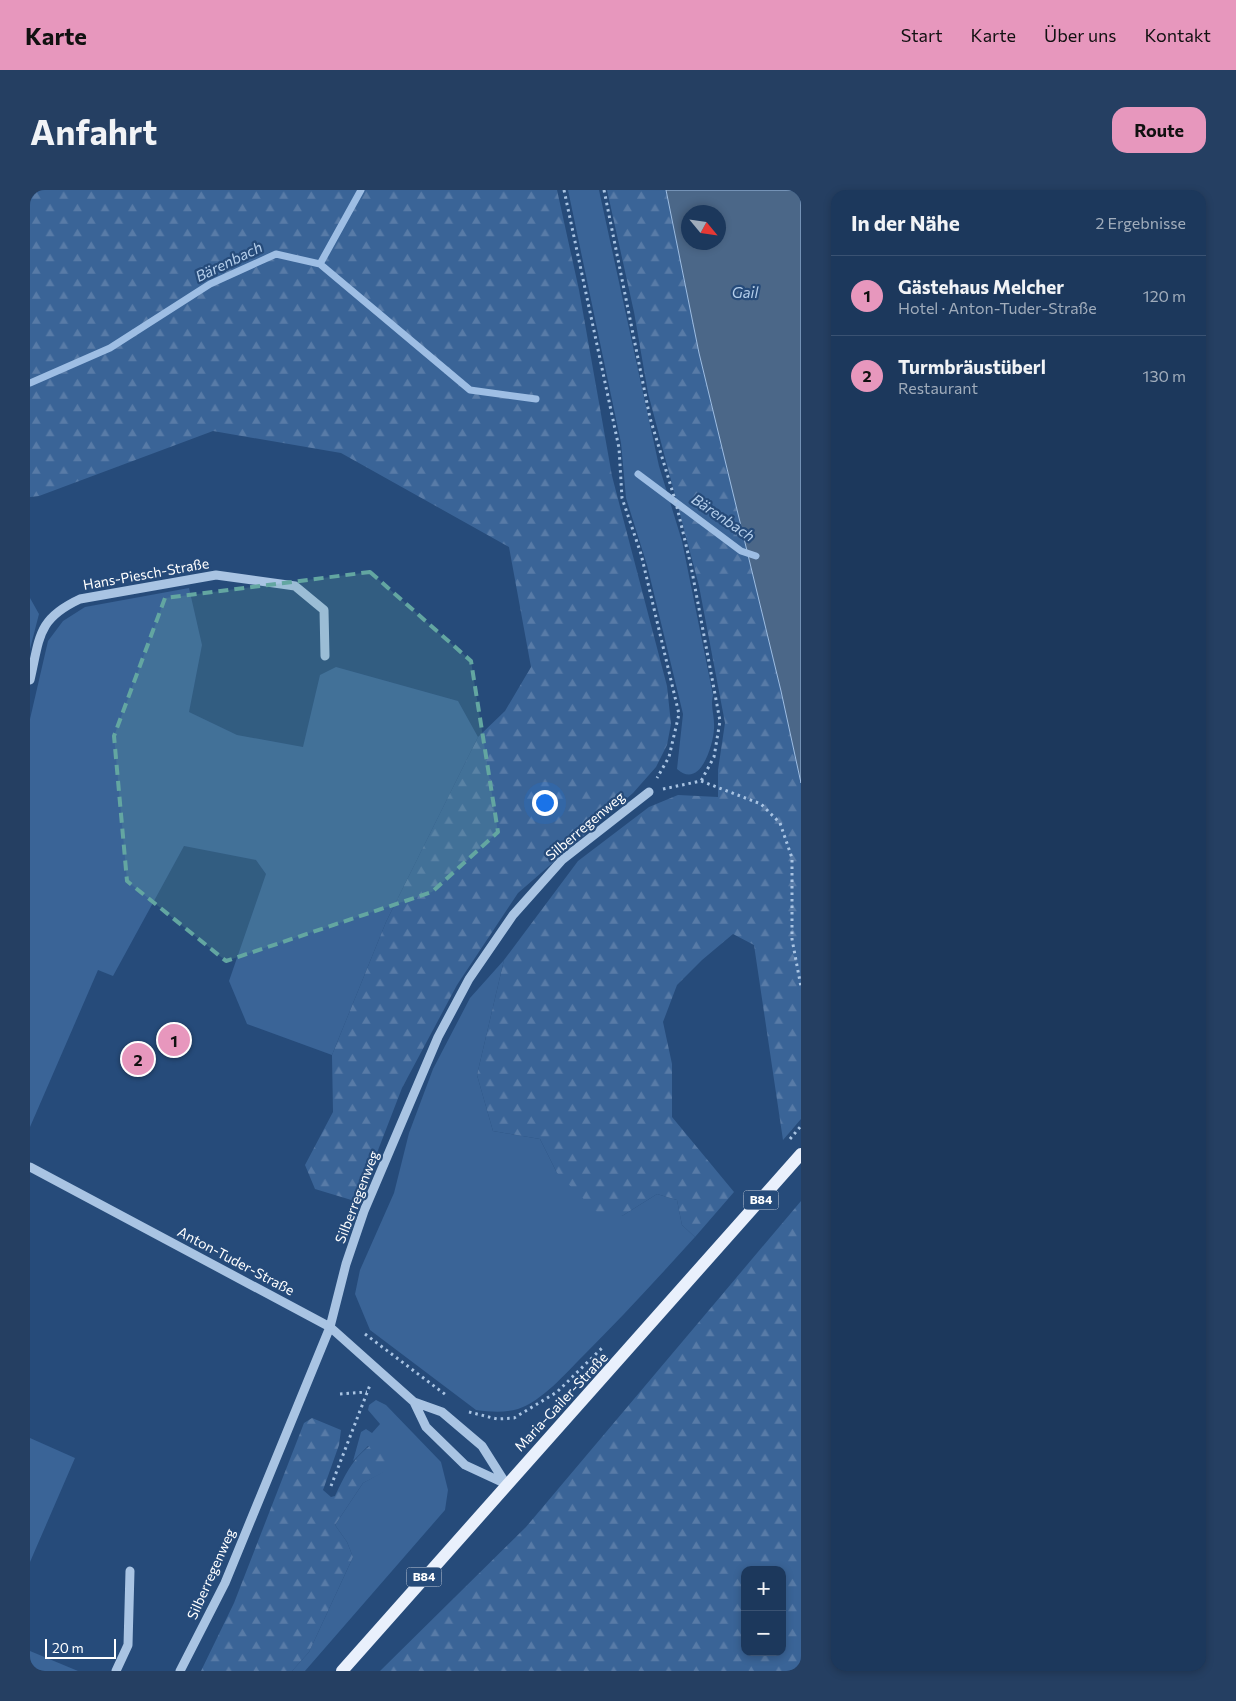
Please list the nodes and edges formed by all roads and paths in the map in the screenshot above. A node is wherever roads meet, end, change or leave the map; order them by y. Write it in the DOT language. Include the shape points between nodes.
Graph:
graph roads {
  1 [pos="564,190"];
  2 [pos="604,190"];
  3 [pos="325,656"];
  4 [pos="30,680"];
  5 [pos="702,782"];
  6 [pos="649,792"];
  7 [pos="801,987"];
  8 [pos="801,1154"];
  9 [pos="30,1168"];
  10 [pos="330,1327"];
  11 [pos="360,1330"];
  12 [pos="608,1341"];
  13 [pos="376,1368"];
  14 [pos="368,1392"];
  15 [pos="340,1394"];
  16 [pos="455,1401"];
  17 [pos="414,1402"];
  18 [pos="462,1407"];
  19 [pos="506,1484"];
  20 [pos="332,1486"];
  21 [pos="130,1571"];
  22 [pos="116,1671"];
  23 [pos="180,1671"];
  24 [pos="342,1671"];
  1 -- 6 [label="path" via="619,448 622,498 641,554 679,714 670,756"];
  2 -- 5 [label="path" via="650,418 692,566 720,721 714,757"];
  3 -- 4 [label="street, Hans-Piesch-Straße" via="324,610 295,586 216,575 80,599 60,608 41,632"];
  5 -- 6 [label="path"];
  5 -- 7 [label="path" via="760,804 780,823 792,858 792,939"];
  6 -- 10 [label="street, Silberregenweg" via="562,860 513,915 469,979 438,1037 364,1211"];
  8 -- 19 [label="main road, Maria-Gailer-Straße / B84"];
  9 -- 10 [label="street, Anton-Tuder-Straße"];
  10 -- 13 [label="street, Anton-Tuder-Straße"];
  10 -- 23 [label="street, Silberregenweg" via="225,1583"];
  11 -- 16 [label="path"];
  12 -- 18 [label="path" via="557,1392 514,1418 497,1419 470,1413"];
  13 -- 14 [label="path"];
  13 -- 17 [label="street, Anton-Tuder-Straße"];
  14 -- 15 [label="path"];
  14 -- 20 [label="path"];
  17 -- 19 [label="street, Anton-Tuder-Straße" via="442,1412 482,1446"];
  17 -- 19 [label="street, Anton-Tuder-Straße" via="426,1427 465,1465"];
  19 -- 24 [label="main road, Maria-Gailer-Straße / B84"];
  21 -- 22 [label="street" via="128,1645"];
}
